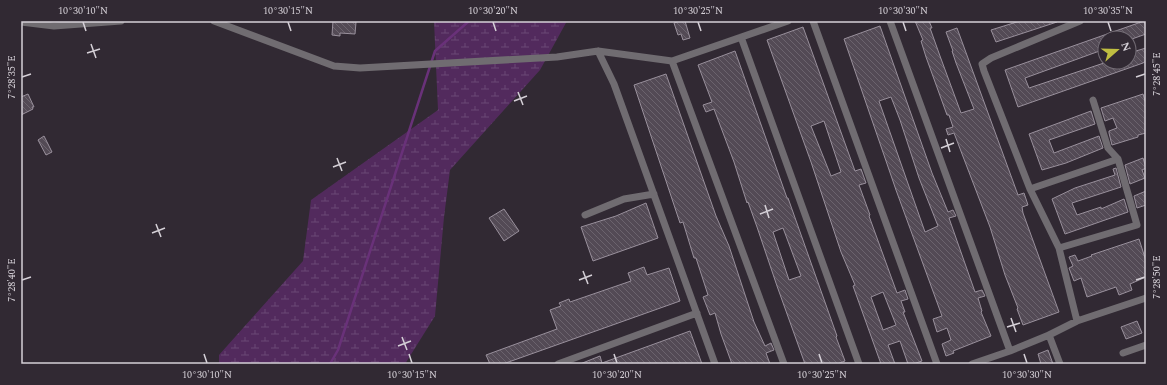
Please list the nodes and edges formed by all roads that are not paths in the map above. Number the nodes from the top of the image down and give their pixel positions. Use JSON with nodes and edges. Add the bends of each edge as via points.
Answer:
{"nodes":[{"id":1,"x":121,"y":21,"type":"edge"},
{"id":2,"x":214,"y":21,"type":"edge"},
{"id":3,"x":788,"y":21,"type":"edge"},
{"id":4,"x":813,"y":21,"type":"edge"},
{"id":5,"x":890,"y":21,"type":"edge"},
{"id":6,"x":1080,"y":21,"type":"edge"},
{"id":7,"x":21,"y":22,"type":"edge"},
{"id":8,"x":741,"y":37,"type":"junction"},
{"id":9,"x":598,"y":51,"type":"junction"},
{"id":10,"x":672,"y":62,"type":"junction"},
{"id":11,"x":1094,"y":100,"type":"dead end"},
{"id":12,"x":1118,"y":160,"type":"junction"},
{"id":13,"x":1030,"y":189,"type":"junction"},
{"id":14,"x":654,"y":194,"type":"junction"},
{"id":15,"x":585,"y":215,"type":"dead end"},
{"id":16,"x":1059,"y":248,"type":"junction"},
{"id":17,"x":1146,"y":298,"type":"edge"},
{"id":18,"x":697,"y":313,"type":"junction"},
{"id":19,"x":1077,"y":321,"type":"junction"},
{"id":20,"x":1049,"y":335,"type":"junction"},
{"id":21,"x":1146,"y":345,"type":"edge"},
{"id":22,"x":1010,"y":351,"type":"junction"},
{"id":23,"x":1123,"y":353,"type":"dead end"},
{"id":24,"x":558,"y":364,"type":"edge"},
{"id":25,"x":715,"y":364,"type":"edge"},
{"id":26,"x":784,"y":364,"type":"edge"},
{"id":27,"x":859,"y":364,"type":"edge"},
{"id":28,"x":936,"y":364,"type":"edge"},
{"id":29,"x":972,"y":364,"type":"edge"},
{"id":30,"x":1060,"y":364,"type":"edge"}],
"edges":[{"from":1,"to":7,"type":"street","via":[[54,26]]},
{"from":2,"to":9,"type":"street","via":[[334,66],[354,68],[557,57]]},
{"from":3,"to":8,"type":"street"},
{"from":4,"to":28,"type":"street"},
{"from":5,"to":22,"type":"street"},
{"from":6,"to":13,"type":"street","via":[[982,64]]},
{"from":8,"to":10,"type":"street"},
{"from":8,"to":27,"type":"street"},
{"from":9,"to":10,"type":"street"},
{"from":9,"to":14,"type":"street","via":[[614,84]]},
{"from":10,"to":26,"type":"street"},
{"from":11,"to":12,"type":"street","via":[[1108,148]]},
{"from":12,"to":13,"type":"street"},
{"from":12,"to":16,"type":"street","via":[[1137,225]]},
{"from":13,"to":16,"type":"street"},
{"from":14,"to":15,"type":"street","via":[[624,200]]},
{"from":14,"to":18,"type":"street"},
{"from":16,"to":19,"type":"street"},
{"from":17,"to":19,"type":"street"},
{"from":18,"to":24,"type":"street"},
{"from":18,"to":25,"type":"street"},
{"from":19,"to":20,"type":"street"},
{"from":20,"to":22,"type":"street"},
{"from":20,"to":30,"type":"street"},
{"from":21,"to":23,"type":"street"},
{"from":22,"to":29,"type":"street"}]}
